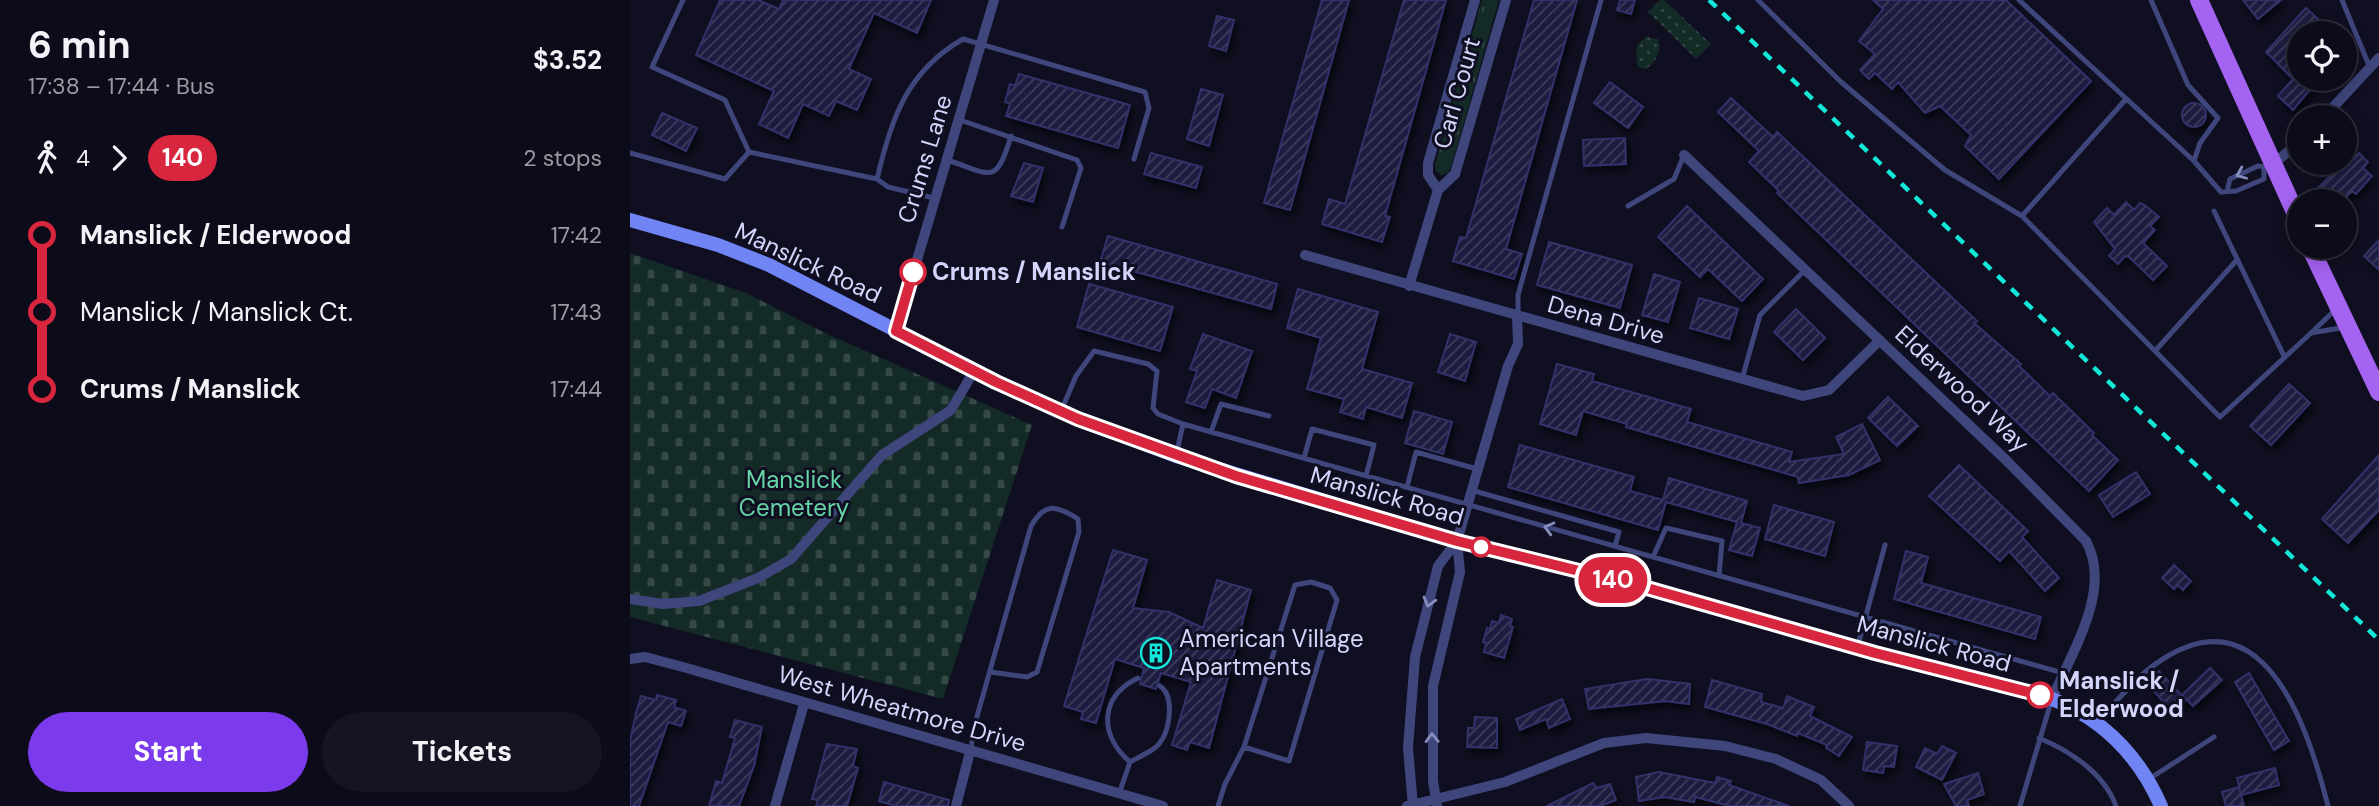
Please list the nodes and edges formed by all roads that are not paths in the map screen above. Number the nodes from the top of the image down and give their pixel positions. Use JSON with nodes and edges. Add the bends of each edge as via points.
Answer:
{"nodes":[{"id":1,"x":683,"y":0,"type":"edge"},
{"id":2,"x":994,"y":0,"type":"edge"},
{"id":3,"x":1475,"y":0,"type":"edge"},
{"id":4,"x":1506,"y":0,"type":"edge"},
{"id":5,"x":1601,"y":0,"type":"edge"},
{"id":6,"x":1758,"y":0,"type":"edge"},
{"id":7,"x":2019,"y":0,"type":"edge"},
{"id":8,"x":2151,"y":0,"type":"edge"},
{"id":9,"x":2199,"y":0,"type":"edge"},
{"id":10,"x":2342,"y":0,"type":"edge"},
{"id":11,"x":982,"y":42,"type":"junction"},
{"id":12,"x":2379,"y":58,"type":"edge"},
{"id":13,"x":2370,"y":68,"type":"junction"},
{"id":14,"x":2126,"y":99,"type":"junction"},
{"id":15,"x":2335,"y":105,"type":"edge"},
{"id":16,"x":960,"y":120,"type":"junction"},
{"id":17,"x":1011,"y":136,"type":"junction"},
{"id":18,"x":749,"y":152,"type":"junction"},
{"id":19,"x":2287,"y":152,"type":"edge"},
{"id":20,"x":630,"y":153,"type":"edge"},
{"id":21,"x":1684,"y":155,"type":"joint"},
{"id":22,"x":1134,"y":159,"type":"dead end"},
{"id":23,"x":947,"y":160,"type":"junction"},
{"id":24,"x":2194,"y":161,"type":"junction"},
{"id":25,"x":2269,"y":166,"type":"junction"},
{"id":26,"x":877,"y":179,"type":"junction"},
{"id":27,"x":1438,"y":190,"type":"junction"},
{"id":28,"x":2227,"y":191,"type":"junction"},
{"id":29,"x":934,"y":198,"type":"junction"},
{"id":30,"x":2287,"y":199,"type":"edge"},
{"id":31,"x":1628,"y":206,"type":"dead end"},
{"id":32,"x":2214,"y":211,"type":"dead end"},
{"id":33,"x":2022,"y":216,"type":"junction"},
{"id":34,"x":630,"y":220,"type":"edge"},
{"id":35,"x":1062,"y":227,"type":"dead end"},
{"id":36,"x":1305,"y":255,"type":"dead end"},
{"id":37,"x":2315,"y":259,"type":"edge"},
{"id":38,"x":2236,"y":261,"type":"junction"},
{"id":39,"x":1805,"y":270,"type":"junction"},
{"id":40,"x":1409,"y":286,"type":"junction"},
{"id":41,"x":2337,"y":308,"type":"junction"},
{"id":42,"x":1517,"y":317,"type":"junction"},
{"id":43,"x":2347,"y":327,"type":"junction"},
{"id":44,"x":896,"y":331,"type":"junction"},
{"id":45,"x":2312,"y":333,"type":"junction"},
{"id":46,"x":1880,"y":341,"type":"junction"},
{"id":47,"x":2155,"y":351,"type":"junction"},
{"id":48,"x":2284,"y":356,"type":"junction"},
{"id":49,"x":974,"y":371,"type":"junction"},
{"id":50,"x":1742,"y":379,"type":"junction"},
{"id":51,"x":2379,"y":392,"type":"edge"},
{"id":52,"x":1060,"y":411,"type":"junction"},
{"id":53,"x":1269,"y":416,"type":"dead end"},
{"id":54,"x":1183,"y":424,"type":"junction"},
{"id":55,"x":1211,"y":432,"type":"junction"},
{"id":56,"x":1176,"y":456,"type":"junction"},
{"id":57,"x":1304,"y":458,"type":"junction"},
{"id":58,"x":1477,"y":469,"type":"junction"},
{"id":59,"x":1366,"y":476,"type":"junction"},
{"id":60,"x":1407,"y":487,"type":"junction"},
{"id":61,"x":1471,"y":490,"type":"junction"},
{"id":62,"x":1467,"y":504,"type":"junction"},
{"id":63,"x":1457,"y":541,"type":"junction"},
{"id":64,"x":1885,"y":545,"type":"dead end"},
{"id":65,"x":1615,"y":546,"type":"junction"},
{"id":66,"x":1653,"y":557,"type":"junction"},
{"id":67,"x":1719,"y":576,"type":"junction"},
{"id":68,"x":630,"y":599,"type":"edge"},
{"id":69,"x":1865,"y":617,"type":"junction"},
{"id":70,"x":1857,"y":648,"type":"junction"},
{"id":71,"x":630,"y":659,"type":"edge"},
{"id":72,"x":989,"y":672,"type":"junction"},
{"id":73,"x":2063,"y":673,"type":"junction"},
{"id":74,"x":1138,"y":678,"type":"dead end"},
{"id":75,"x":1160,"y":686,"type":"dead end"},
{"id":76,"x":2052,"y":699,"type":"junction"},
{"id":77,"x":804,"y":704,"type":"junction"},
{"id":78,"x":2097,"y":723,"type":"junction"},
{"id":79,"x":2214,"y":737,"type":"dead end"},
{"id":80,"x":2039,"y":738,"type":"junction"},
{"id":81,"x":1244,"y":747,"type":"junction"},
{"id":82,"x":970,"y":752,"type":"junction"},
{"id":83,"x":1130,"y":762,"type":"junction"},
{"id":84,"x":2149,"y":779,"type":"junction"},
{"id":85,"x":1119,"y":794,"type":"junction"},
{"id":86,"x":1437,"y":802,"type":"edge"},
{"id":87,"x":1414,"y":804,"type":"edge"},
{"id":88,"x":775,"y":806,"type":"edge"},
{"id":89,"x":956,"y":806,"type":"edge"},
{"id":90,"x":1159,"y":806,"type":"edge"},
{"id":91,"x":1218,"y":806,"type":"edge"},
{"id":92,"x":1849,"y":806,"type":"edge"},
{"id":93,"x":2020,"y":806,"type":"edge"},
{"id":94,"x":2116,"y":806,"type":"edge"},
{"id":95,"x":2161,"y":806,"type":"edge"},
{"id":96,"x":2328,"y":806,"type":"edge"}],
"edges":[{"from":1,"to":18,"type":"lane","via":[[652,67],[725,100]]},
{"from":2,"to":11,"type":"street","name":"Crums Lane"},
{"from":3,"to":27,"type":"street","name":"Carl Court","via":[[1428,163],[1428,175]]},
{"from":4,"to":27,"type":"street","name":"Carl Court","via":[[1455,174]]},
{"from":5,"to":42,"type":"lane","via":[[1518,295]]},
{"from":6,"to":33,"type":"lane","via":[[1841,82],[1945,170]]},
{"from":7,"to":14,"type":"lane"},
{"from":8,"to":24,"type":"lane","via":[[2188,85],[2218,118]]},
{"from":9,"to":25,"type":"main road"},
{"from":10,"to":13,"type":"lane"},
{"from":11,"to":16,"type":"street","name":"Crums Lane"},
{"from":11,"to":22,"type":"lane","via":[[1145,92],[1149,108]]},
{"from":11,"to":26,"type":"lane","via":[[963,39],[940,52],[910,84],[887,138]]},
{"from":12,"to":13,"type":"street"},
{"from":13,"to":15,"type":"street"},
{"from":14,"to":24,"type":"lane"},
{"from":14,"to":33,"type":"lane"},
{"from":16,"to":17,"type":"lane"},
{"from":16,"to":23,"type":"street","name":"Crums Lane"},
{"from":17,"to":23,"type":"lane","via":[[997,172],[989,174]]},
{"from":17,"to":35,"type":"lane","via":[[1077,160],[1081,168]]},
{"from":18,"to":20,"type":"lane","via":[[725,179]]},
{"from":18,"to":26,"type":"lane"},
{"from":19,"to":25,"type":"street"},
{"from":21,"to":31,"type":"lane","via":[[1674,179]]},
{"from":21,"to":39,"type":"street","name":"Elderwood Way"},
{"from":23,"to":29,"type":"street","name":"Crums Lane"},
{"from":24,"to":28,"type":"lane","via":[[2221,192]]},
{"from":25,"to":28,"type":"lane","via":[[2264,179]]},
{"from":25,"to":28,"type":"lane","one_way":true,"via":[[2230,178]]},
{"from":25,"to":30,"type":"main road"},
{"from":26,"to":29,"type":"lane","via":[[888,187]]},
{"from":27,"to":40,"type":"street","name":"Carl Court"},
{"from":29,"to":44,"type":"street","name":"Crums Lane"},
{"from":32,"to":38,"type":"lane"},
{"from":33,"to":47,"type":"lane"},
{"from":34,"to":44,"type":"main road","name":"Manslick Road","via":[[769,265]]},
{"from":36,"to":40,"type":"street","name":"Dena Drive"},
{"from":37,"to":41,"type":"main road"},
{"from":38,"to":47,"type":"lane"},
{"from":38,"to":48,"type":"lane"},
{"from":39,"to":46,"type":"street","name":"Elderwood Way"},
{"from":39,"to":50,"type":"lane","via":[[1760,315]]},
{"from":40,"to":42,"type":"street","name":"Dena Drive"},
{"from":41,"to":43,"type":"main road"},
{"from":41,"to":45,"type":"lane"},
{"from":42,"to":50,"type":"street","name":"Dena Drive"},
{"from":42,"to":58,"type":"street","via":[[1518,344]]},
{"from":43,"to":45,"type":"lane"},
{"from":43,"to":51,"type":"main road"},
{"from":44,"to":49,"type":"main road","name":"Manslick Road"},
{"from":45,"to":48,"type":"lane"},
{"from":46,"to":50,"type":"street","name":"Dena Drive","via":[[1840,382],[1818,394],[1802,396]]},
{"from":46,"to":73,"type":"street","name":"Elderwood Way","via":[[2086,541],[2094,558],[2095,582],[2085,621]]},
{"from":47,"to":48,"type":"lane","via":[[2220,417]]},
{"from":49,"to":52,"type":"main road","name":"Manslick Road"},
{"from":49,"to":68,"type":"street","via":[[951,410],[882,455],[791,559],[758,578],[699,601],[663,604]]},
{"from":52,"to":54,"type":"lane","via":[[1094,351],[1157,371],[1153,408]]},
{"from":52,"to":56,"type":"main road","name":"Manslick Road"},
{"from":53,"to":55,"type":"lane","via":[[1220,404]]},
{"from":54,"to":55,"type":"lane"},
{"from":54,"to":56,"type":"lane"},
{"from":55,"to":57,"type":"lane"},
{"from":56,"to":63,"type":"main road","name":"Manslick Road"},
{"from":57,"to":59,"type":"lane"},
{"from":57,"to":59,"type":"lane","via":[[1312,429],[1374,445]]},
{"from":58,"to":60,"type":"lane","via":[[1416,452]]},
{"from":58,"to":61,"type":"street"},
{"from":59,"to":60,"type":"lane"},
{"from":60,"to":62,"type":"lane"},
{"from":61,"to":62,"type":"street"},
{"from":61,"to":65,"type":"lane","via":[[1619,532]]},
{"from":62,"to":63,"type":"street"},
{"from":65,"to":62,"type":"lane","one_way":true},
{"from":63,"to":70,"type":"main road","name":"Manslick Road"},
{"from":86,"to":63,"type":"street","one_way":true,"via":[[1433,686],[1460,572]]},
{"from":63,"to":87,"type":"street","one_way":true,"via":[[1438,566],[1415,657],[1408,748]]},
{"from":64,"to":69,"type":"lane"},
{"from":65,"to":66,"type":"lane"},
{"from":66,"to":67,"type":"lane"},
{"from":66,"to":67,"type":"lane","via":[[1666,528],[1722,541]]},
{"from":67,"to":69,"type":"lane"},
{"from":69,"to":70,"type":"lane"},
{"from":69,"to":73,"type":"lane"},
{"from":70,"to":76,"type":"main road","name":"Manslick Road"},
{"from":71,"to":77,"type":"street","name":"West Wheatmore Drive","via":[[645,657]]},
{"from":72,"to":72,"type":"lane","via":[[1031,526],[1039,512],[1064,510],[1078,519],[1079,533],[1037,671],[1027,677]]},
{"from":72,"to":82,"type":"lane"},
{"from":73,"to":76,"type":"street","name":"Elderwood Way"},
{"from":74,"to":83,"type":"lane","via":[[1114,695],[1106,726],[1117,750]]},
{"from":75,"to":83,"type":"lane","via":[[1170,703],[1159,745]]},
{"from":76,"to":78,"type":"main road","name":"Manslick Road"},
{"from":76,"to":80,"type":"lane"},
{"from":77,"to":82,"type":"street","name":"West Wheatmore Drive"},
{"from":77,"to":88,"type":"street"},
{"from":78,"to":84,"type":"main road","name":"Manslick Road"},
{"from":78,"to":96,"type":"lane","via":[[2127,690],[2179,650],[2200,644],[2238,645],[2283,684],[2317,762]]},
{"from":79,"to":84,"type":"lane"},
{"from":80,"to":93,"type":"lane"},
{"from":80,"to":94,"type":"lane","via":[[2096,775]]},
{"from":81,"to":81,"type":"lane","via":[[1289,761],[1337,600],[1330,588],[1311,582],[1295,585]]},
{"from":81,"to":91,"type":"lane"},
{"from":82,"to":85,"type":"street","name":"West Wheatmore Drive"},
{"from":82,"to":89,"type":"street"},
{"from":83,"to":85,"type":"lane"},
{"from":84,"to":95,"type":"main road","name":"Manslick Road"},
{"from":85,"to":90,"type":"street","name":"West Wheatmore Drive"},
{"from":86,"to":87,"type":"street"},
{"from":86,"to":92,"type":"street","via":[[1517,778],[1604,743],[1646,738],[1725,746],[1776,759],[1821,780]]}]}
